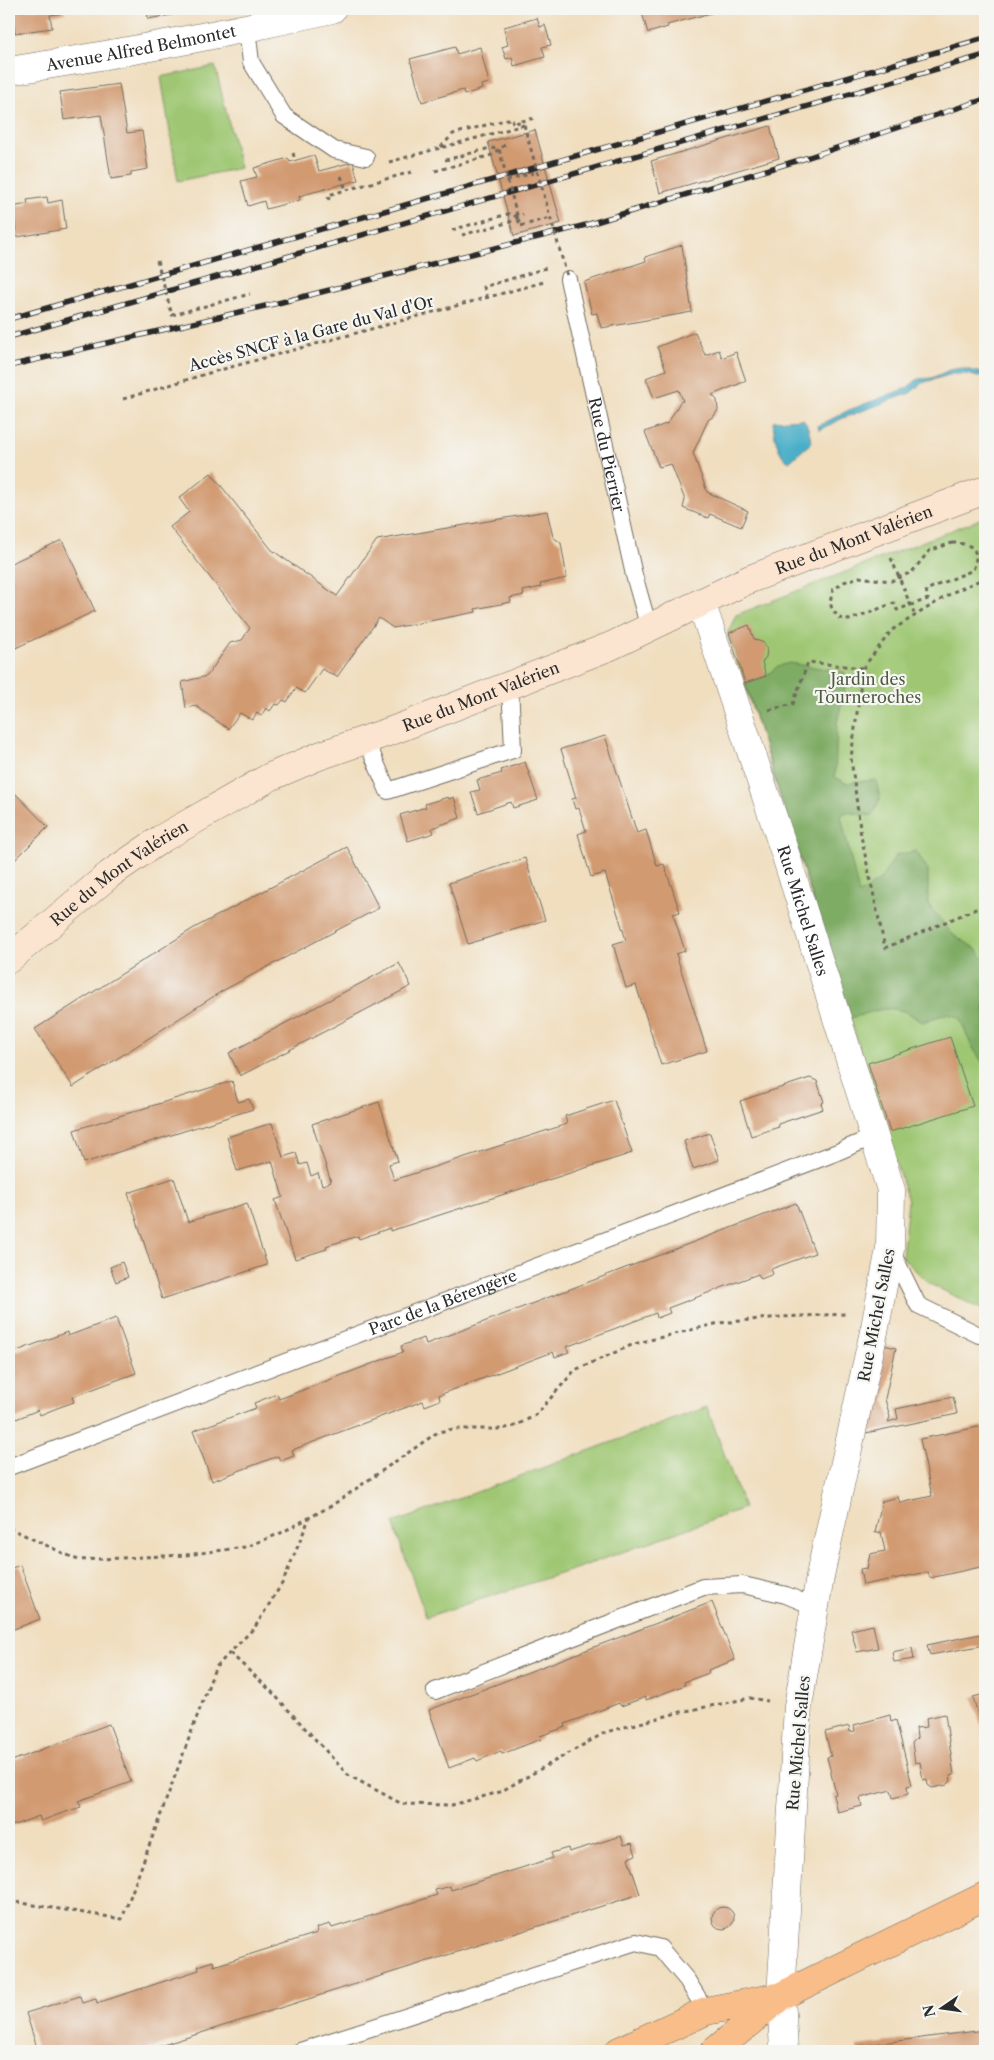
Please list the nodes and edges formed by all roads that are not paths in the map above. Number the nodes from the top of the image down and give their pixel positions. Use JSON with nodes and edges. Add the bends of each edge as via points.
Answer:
{"nodes":[{"id":1,"x":332,"y":9,"type":"edge"},
{"id":2,"x":247,"y":29,"type":"junction"},
{"id":3,"x":9,"y":71,"type":"edge"},
{"id":4,"x":366,"y":157,"type":"road end"},
{"id":5,"x":559,"y":279,"type":"road end"},
{"id":6,"x":985,"y":490,"type":"edge"},
{"id":7,"x":701,"y":602,"type":"junction"},
{"id":8,"x":649,"y":628,"type":"junction"},
{"id":9,"x":510,"y":684,"type":"junction"},
{"id":10,"x":366,"y":740,"type":"junction"},
{"id":11,"x":9,"y":959,"type":"edge"},
{"id":12,"x":875,"y":1136,"type":"junction"},
{"id":13,"x":890,"y":1249,"type":"junction"},
{"id":14,"x":985,"y":1336,"type":"edge"},
{"id":15,"x":9,"y":1467,"type":"edge"},
{"id":16,"x":815,"y":1607,"type":"junction"},
{"id":17,"x":435,"y":1691,"type":"dead end"},
{"id":18,"x":985,"y":1896,"type":"edge"},
{"id":19,"x":781,"y":1996,"type":"junction"},
{"id":20,"x":706,"y":2011,"type":"junction"},
{"id":21,"x":300,"y":2051,"type":"edge"},
{"id":22,"x":619,"y":2051,"type":"edge"},
{"id":23,"x":715,"y":2051,"type":"edge"},
{"id":24,"x":784,"y":2051,"type":"edge"}],
"edges":[{"from":1,"to":2,"type":"street","name":"Avenue Alfred Belmontet"},
{"from":2,"to":3,"type":"street","name":"Avenue Alfred Belmontet","via":[[117,55]]},
{"from":2,"to":4,"type":"lane","via":[[251,62],[284,116],[334,150]]},
{"from":5,"to":8,"type":"lane","name":"Rue du Pierrier"},
{"from":6,"to":7,"type":"main road","name":"Rue du Mont Valérien","via":[[750,579]]},
{"from":7,"to":8,"type":"main road","name":"Rue du Mont Valérien"},
{"from":7,"to":12,"type":"street","name":"Rue Michel Salles"},
{"from":8,"to":9,"type":"main road","name":"Rue du Mont Valérien"},
{"from":9,"to":10,"type":"main road","name":"Rue du Mont Valérien"},
{"from":9,"to":10,"type":"lane","via":[[514,750],[388,792]]},
{"from":10,"to":11,"type":"main road","name":"Rue du Mont Valérien","via":[[270,777],[160,839],[110,874]]},
{"from":12,"to":13,"type":"street","name":"Rue Michel Salles","via":[[891,1190]]},
{"from":12,"to":15,"type":"lane","name":"Parc de la Bérengère"},
{"from":13,"to":14,"type":"lane","via":[[918,1305]]},
{"from":13,"to":16,"type":"street","name":"Rue Michel Salles"},
{"from":16,"to":17,"type":"lane","via":[[786,1595],[743,1585],[703,1587]]},
{"from":16,"to":19,"type":"street","name":"Rue Michel Salles","via":[[798,1706]]},
{"from":18,"to":19,"type":"main road"},
{"from":19,"to":20,"type":"main road"},
{"from":19,"to":23,"type":"main road"},
{"from":19,"to":24,"type":"street","name":"Rue Michel Salles"},
{"from":20,"to":21,"type":"lane","via":[[687,1980],[660,1948],[636,1942]]},
{"from":20,"to":22,"type":"main road"}]}
